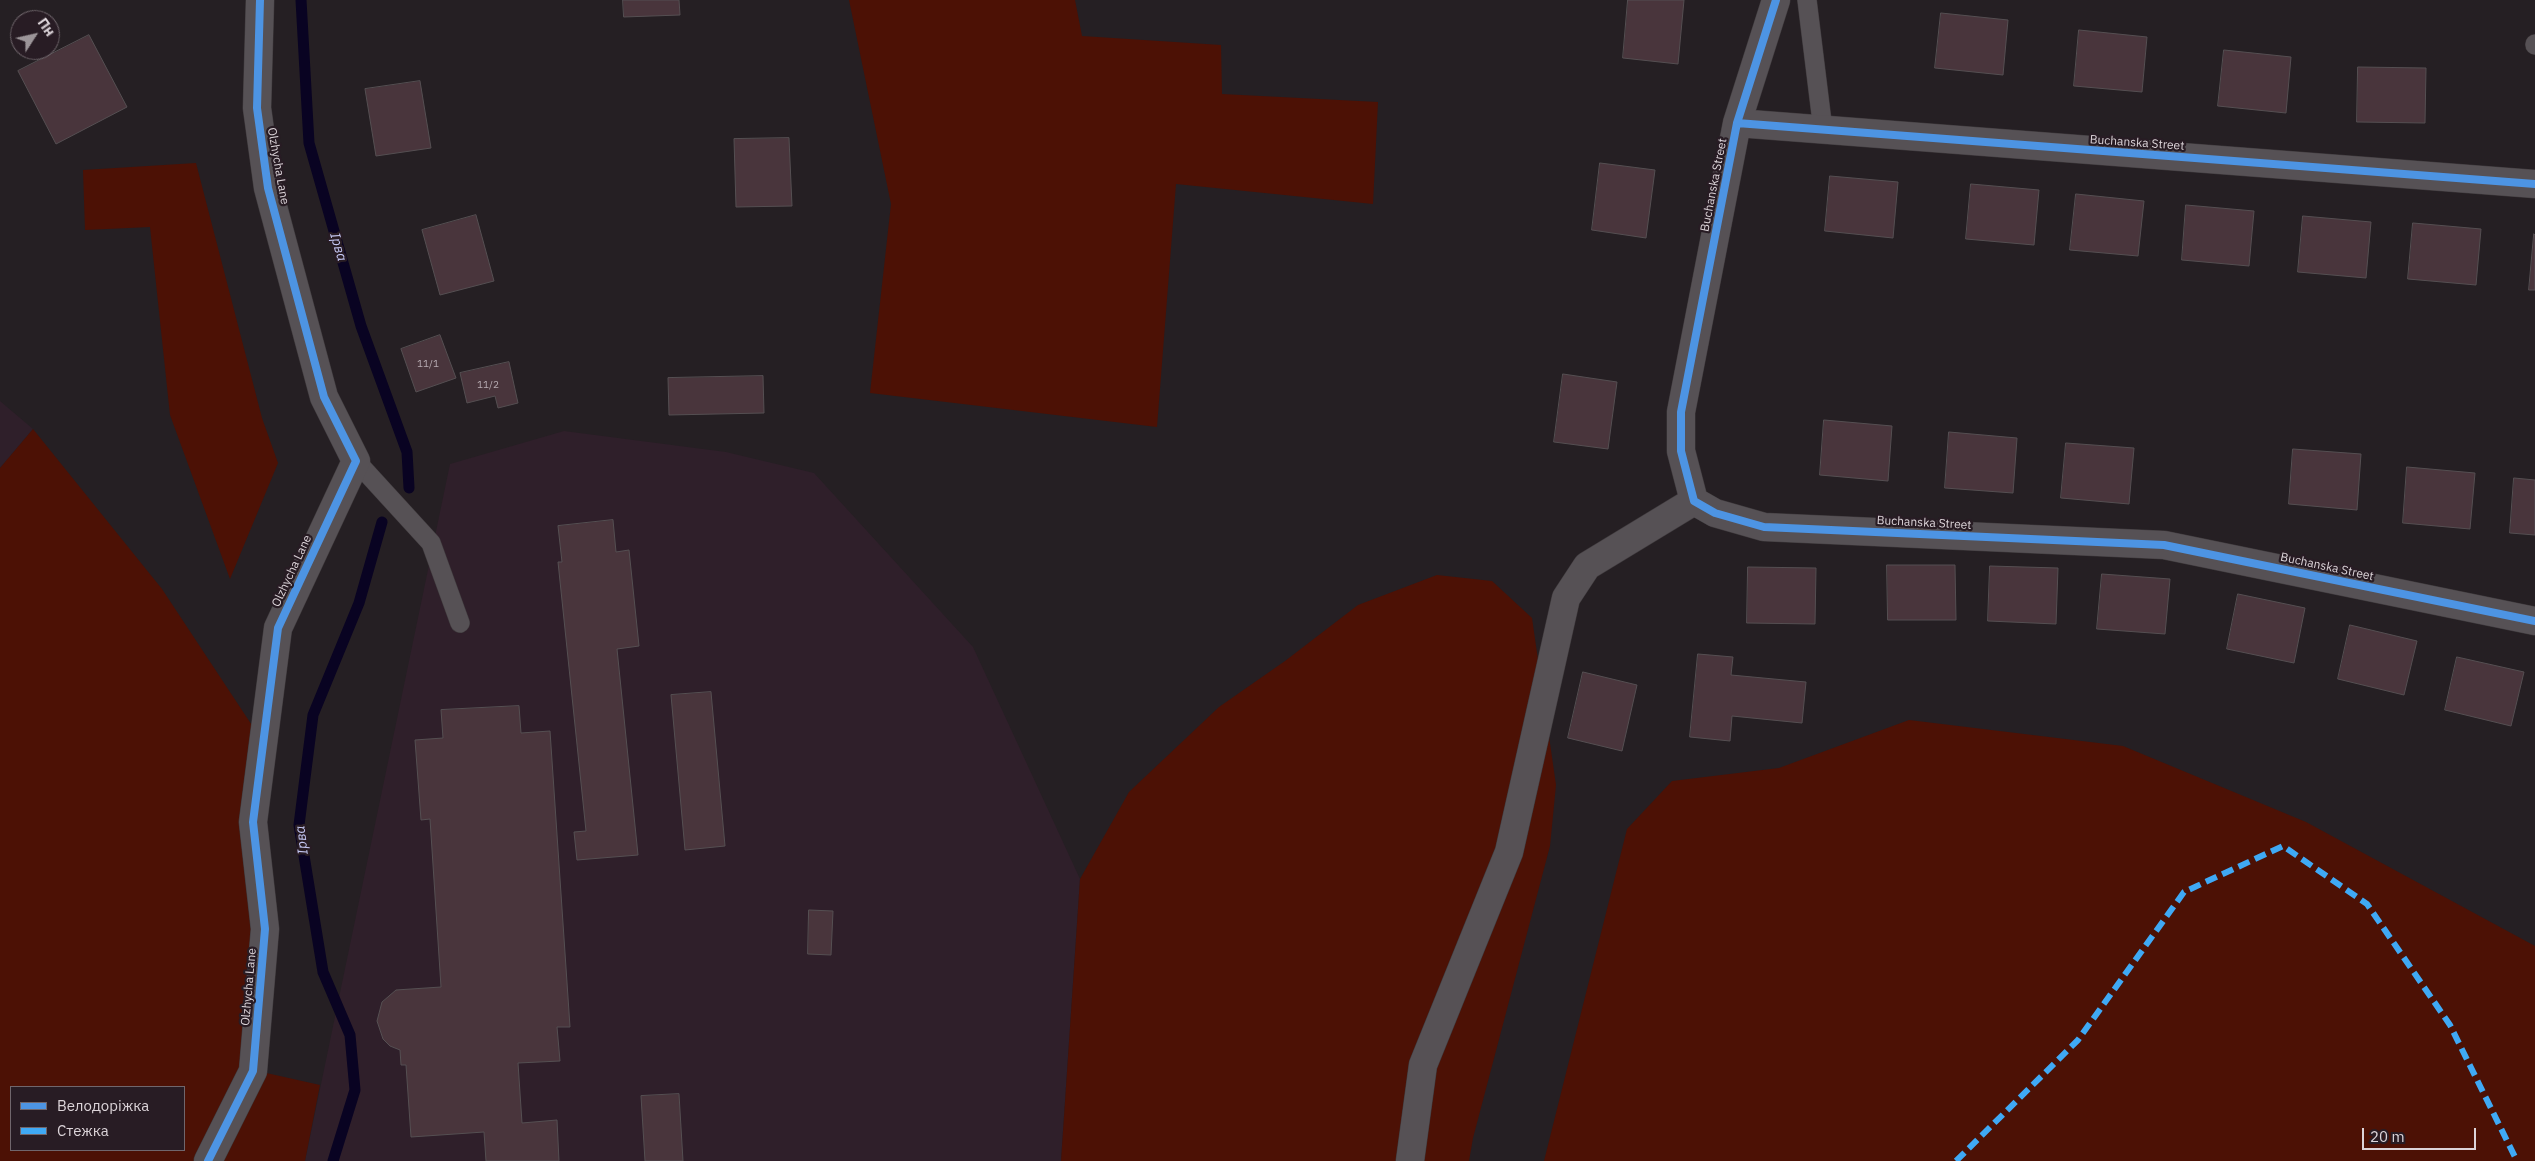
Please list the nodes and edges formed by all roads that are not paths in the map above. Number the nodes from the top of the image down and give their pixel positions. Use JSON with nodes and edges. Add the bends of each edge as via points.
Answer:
{"nodes":[{"id":1,"x":260,"y":0,"type":"edge"},
{"id":2,"x":1776,"y":0,"type":"edge"},
{"id":3,"x":1807,"y":0,"type":"edge"},
{"id":4,"x":1737,"y":123,"type":"junction"},
{"id":5,"x":1823,"y":130,"type":"junction"},
{"id":6,"x":2535,"y":184,"type":"edge"},
{"id":7,"x":356,"y":460,"type":"junction"},
{"id":8,"x":1694,"y":501,"type":"junction"},
{"id":9,"x":2535,"y":620,"type":"edge"},
{"id":10,"x":460,"y":623,"type":"dead end"},
{"id":11,"x":208,"y":1161,"type":"edge"},
{"id":12,"x":1410,"y":1161,"type":"edge"}],
"edges":[{"from":1,"to":7,"type":"street","name":"Olzhycha Lane","via":[[257,108],[268,188],[324,397]]},
{"from":2,"to":4,"type":"street","name":"Buchanska Street"},
{"from":3,"to":5,"type":"lane"},
{"from":4,"to":5,"type":"street","name":"Buchanska Street"},
{"from":4,"to":8,"type":"street","name":"Buchanska Street","via":[[1681,412],[1681,451]]},
{"from":5,"to":6,"type":"street","name":"Buchanska Street"},
{"from":7,"to":10,"type":"lane","via":[[431,543]]},
{"from":7,"to":11,"type":"street","name":"Olzhycha Lane","via":[[278,628],[253,822],[265,929],[253,1071]]},
{"from":8,"to":9,"type":"street","name":"Buchanska Street","via":[[1715,513],[1764,527],[2164,545]]},
{"from":8,"to":12,"type":"street","via":[[1587,566],[1566,598],[1508,852],[1423,1064]]}]}
